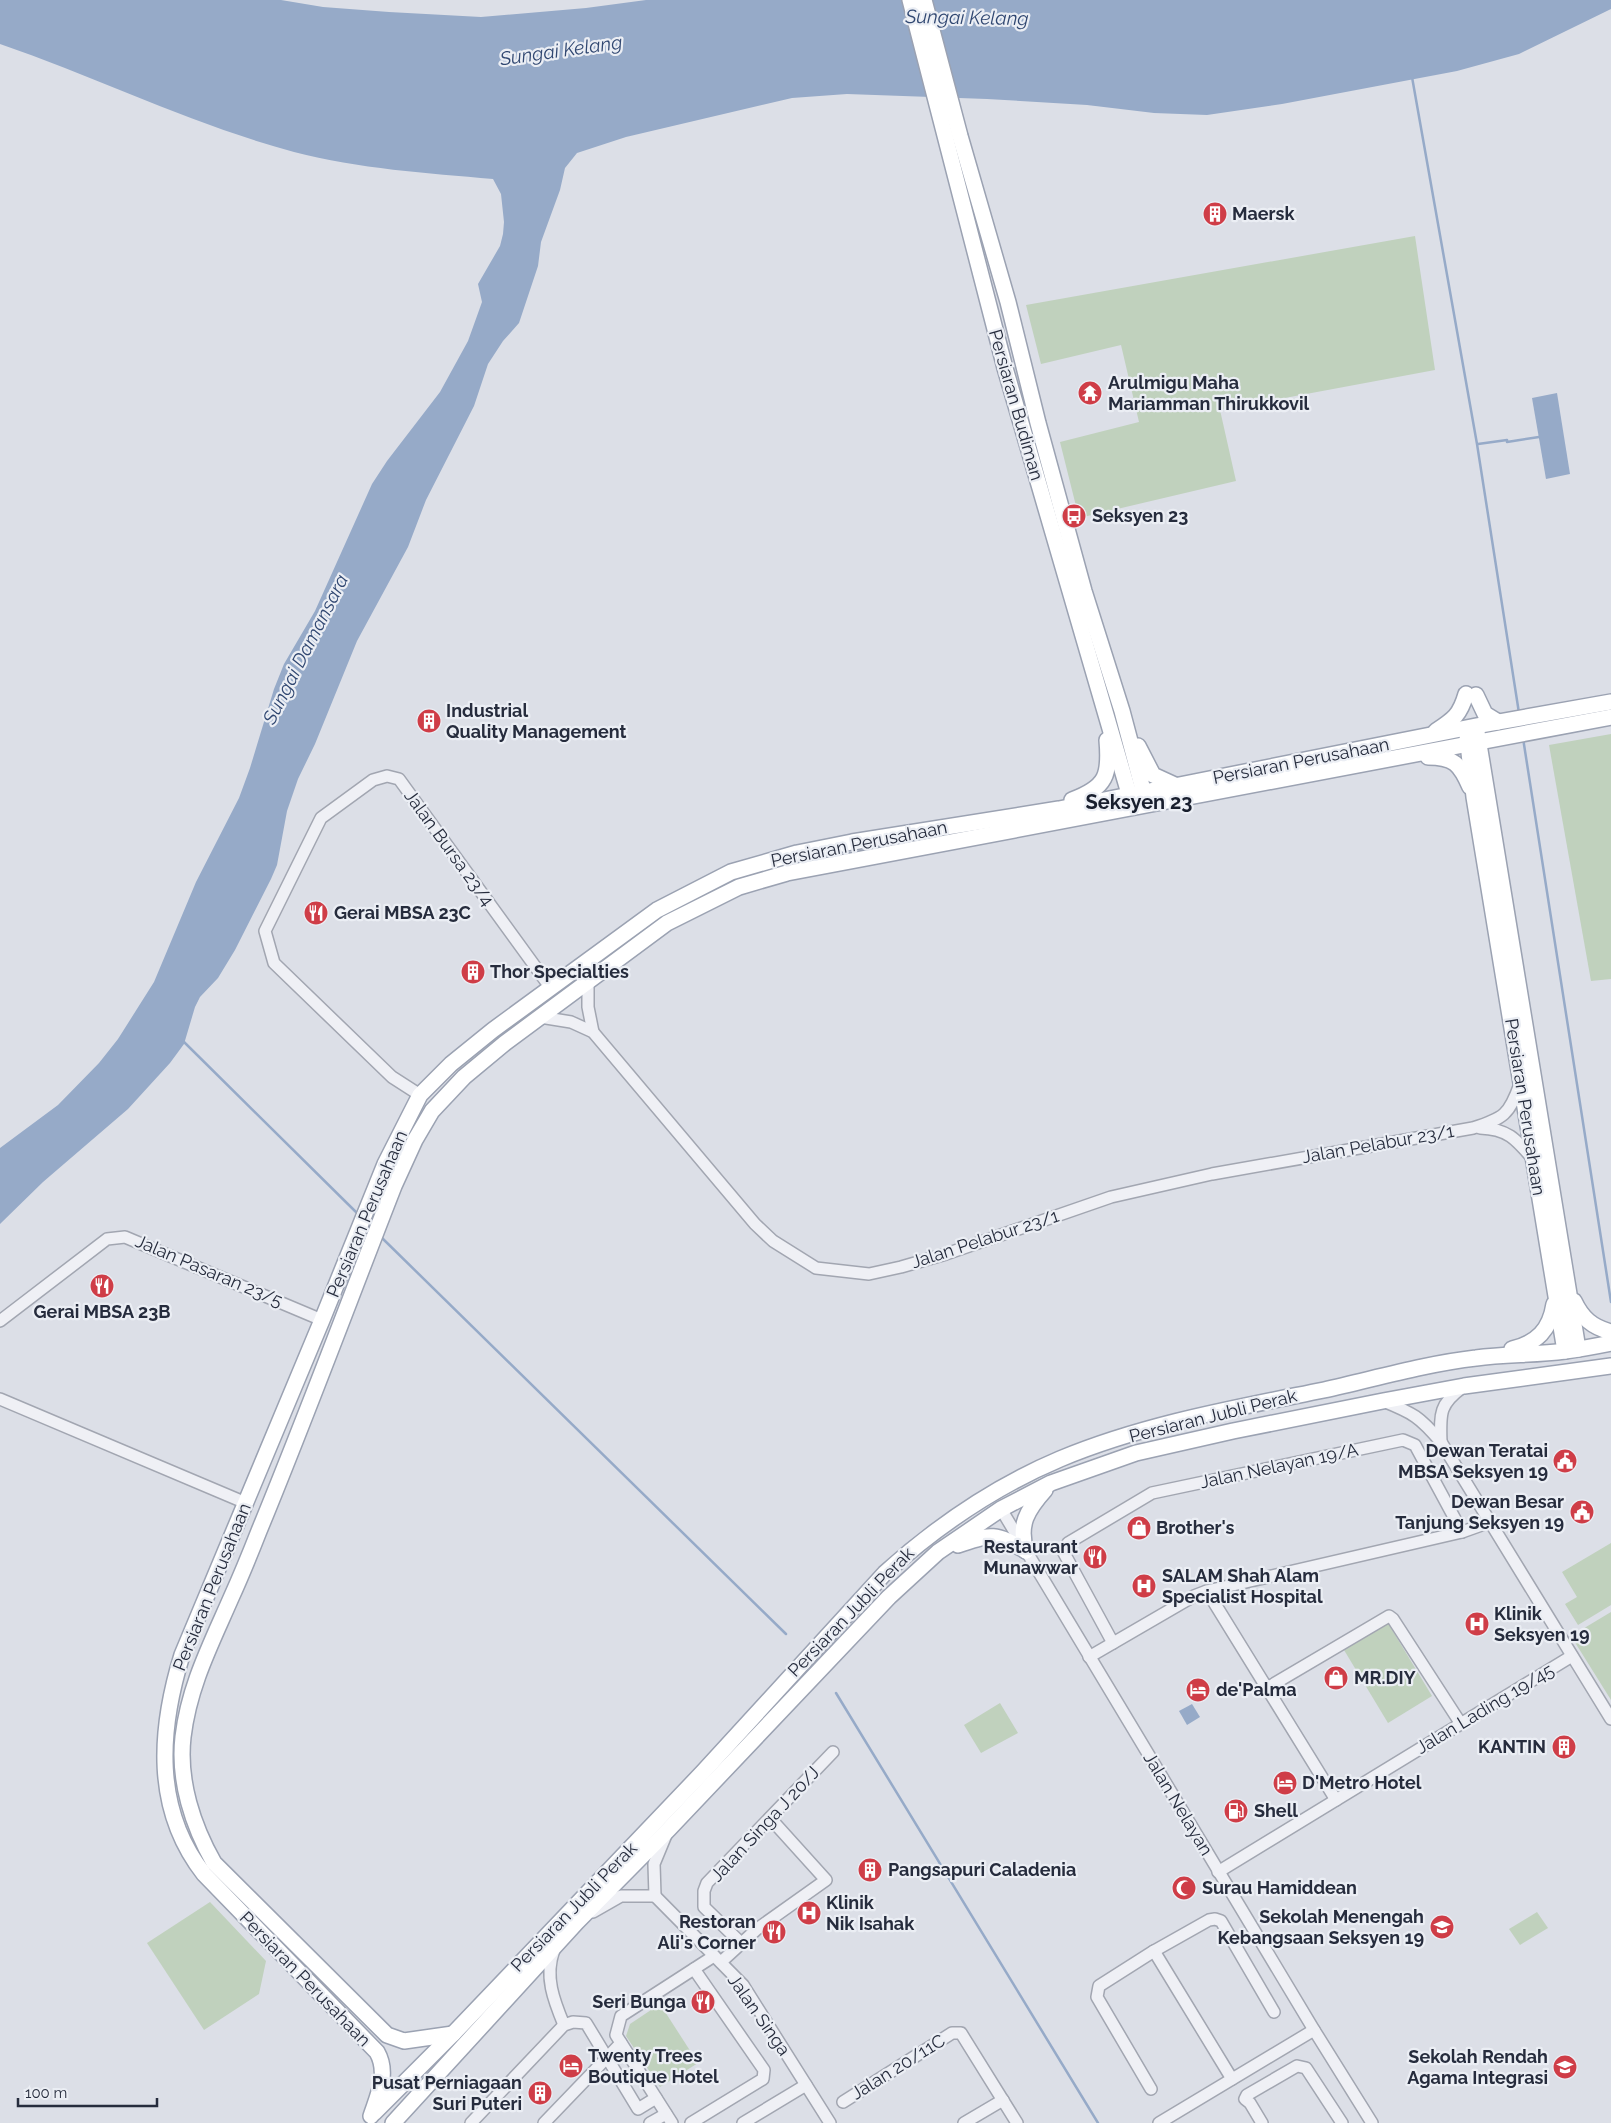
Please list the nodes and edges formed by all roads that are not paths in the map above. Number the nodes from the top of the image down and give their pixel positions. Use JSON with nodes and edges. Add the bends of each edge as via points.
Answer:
{"nodes":[{"id":1,"x":910,"y":0,"type":"edge"},
{"id":2,"x":924,"y":0,"type":"edge"},
{"id":3,"x":953,"y":136,"type":"junction"},
{"id":4,"x":1611,"y":702,"type":"edge"},
{"id":5,"x":1105,"y":711,"type":"junction"},
{"id":6,"x":1122,"y":711,"type":"junction"},
{"id":7,"x":1611,"y":717,"type":"edge"},
{"id":8,"x":1532,"y":724,"type":"junction"},
{"id":9,"x":1471,"y":727,"type":"junction"},
{"id":10,"x":1507,"y":728,"type":"junction"},
{"id":11,"x":1430,"y":735,"type":"junction"},
{"id":12,"x":1473,"y":743,"type":"junction"},
{"id":13,"x":1368,"y":763,"type":"junction"},
{"id":14,"x":1177,"y":786,"type":"junction"},
{"id":15,"x":1481,"y":796,"type":"junction"},
{"id":16,"x":1139,"y":800,"type":"junction"},
{"id":17,"x":1059,"y":809,"type":"junction"},
{"id":18,"x":588,"y":982,"type":"junction"},
{"id":19,"x":550,"y":987,"type":"junction"},
{"id":20,"x":540,"y":1017,"type":"junction"},
{"id":21,"x":593,"y":1032,"type":"junction"},
{"id":22,"x":1521,"y":1082,"type":"junction"},
{"id":23,"x":420,"y":1095,"type":"junction"},
{"id":24,"x":1473,"y":1128,"type":"junction"},
{"id":25,"x":1533,"y":1159,"type":"junction"},
{"id":26,"x":1562,"y":1293,"type":"junction"},
{"id":27,"x":322,"y":1320,"type":"junction"},
{"id":28,"x":0,"y":1321,"type":"edge"},
{"id":29,"x":1611,"y":1332,"type":"edge"},
{"id":30,"x":1611,"y":1343,"type":"edge"},
{"id":31,"x":1572,"y":1353,"type":"junction"},
{"id":32,"x":1477,"y":1358,"type":"junction"},
{"id":33,"x":1606,"y":1367,"type":"edge"},
{"id":34,"x":1556,"y":1374,"type":"junction"},
{"id":35,"x":1464,"y":1386,"type":"junction"},
{"id":36,"x":0,"y":1400,"type":"edge"},
{"id":37,"x":1383,"y":1401,"type":"junction"},
{"id":38,"x":1441,"y":1442,"type":"junction"},
{"id":39,"x":1050,"y":1483,"type":"junction"},
{"id":40,"x":246,"y":1503,"type":"junction"},
{"id":41,"x":972,"y":1507,"type":"junction"},
{"id":42,"x":1001,"y":1509,"type":"junction"},
{"id":43,"x":1490,"y":1522,"type":"junction"},
{"id":44,"x":1462,"y":1532,"type":"junction"},
{"id":45,"x":938,"y":1552,"type":"junction"},
{"id":46,"x":1026,"y":1552,"type":"junction"},
{"id":47,"x":1207,"y":1591,"type":"junction"},
{"id":48,"x":1113,"y":1643,"type":"junction"},
{"id":49,"x":1572,"y":1656,"type":"junction"},
{"id":50,"x":1089,"y":1657,"type":"junction"},
{"id":51,"x":1267,"y":1688,"type":"junction"},
{"id":52,"x":1611,"y":1719,"type":"edge"},
{"id":53,"x":1461,"y":1724,"type":"junction"},
{"id":54,"x":832,"y":1752,"type":"dead end"},
{"id":55,"x":1336,"y":1800,"type":"junction"},
{"id":56,"x":770,"y":1818,"type":"junction"},
{"id":57,"x":669,"y":1829,"type":"junction"},
{"id":58,"x":1218,"y":1872,"type":"junction"},
{"id":59,"x":655,"y":1896,"type":"junction"},
{"id":60,"x":577,"y":1922,"type":"junction"},
{"id":61,"x":741,"y":1943,"type":"junction"},
{"id":62,"x":556,"y":1944,"type":"junction"},
{"id":63,"x":1154,"y":1951,"type":"junction"},
{"id":64,"x":717,"y":1959,"type":"junction"},
{"id":65,"x":694,"y":1969,"type":"junction"},
{"id":66,"x":1274,"y":2012,"type":"dead end"},
{"id":67,"x":564,"y":2025,"type":"junction"},
{"id":68,"x":1314,"y":2030,"type":"junction"},
{"id":69,"x":453,"y":2034,"type":"junction"},
{"id":70,"x":621,"y":2043,"type":"junction"},
{"id":71,"x":606,"y":2057,"type":"junction"},
{"id":72,"x":1232,"y":2079,"type":"junction"},
{"id":73,"x":806,"y":2085,"type":"junction"},
{"id":74,"x":1151,"y":2089,"type":"dead end"},
{"id":75,"x":656,"y":2098,"type":"junction"},
{"id":76,"x":1003,"y":2100,"type":"junction"},
{"id":77,"x":843,"y":2102,"type":"dead end"},
{"id":78,"x":669,"y":2118,"type":"edge"},
{"id":79,"x":368,"y":2119,"type":"edge"},
{"id":80,"x":1167,"y":2121,"type":"edge"},
{"id":81,"x":393,"y":2123,"type":"edge"},
{"id":82,"x":471,"y":2123,"type":"edge"},
{"id":83,"x":544,"y":2123,"type":"edge"},
{"id":84,"x":650,"y":2123,"type":"edge"},
{"id":85,"x":691,"y":2123,"type":"edge"},
{"id":86,"x":743,"y":2123,"type":"edge"},
{"id":87,"x":830,"y":2123,"type":"edge"},
{"id":88,"x":964,"y":2123,"type":"edge"},
{"id":89,"x":1016,"y":2123,"type":"edge"},
{"id":90,"x":1262,"y":2123,"type":"edge"},
{"id":91,"x":1342,"y":2123,"type":"edge"},
{"id":92,"x":1372,"y":2123,"type":"edge"}],
"edges":[{"from":1,"to":3,"type":"main road","name":"Persiaran Budiman"},
{"from":2,"to":3,"type":"main road","name":"Persiaran Budiman"},
{"from":3,"to":5,"type":"main road","name":"Persiaran Budiman","via":[[1005,368]]},
{"from":3,"to":6,"type":"main road","name":"Persiaran Budiman","via":[[1008,302],[1082,585]]},
{"from":4,"to":8,"type":"main road","name":"Persiaran Perusahaan"},
{"from":5,"to":16,"type":"main road","name":"Persiaran Budiman"},
{"from":5,"to":17,"type":"main road","via":[[1109,765],[1104,780],[1090,793]]},
{"from":6,"to":14,"type":"main road","via":[[1153,775]]},
{"from":6,"to":16,"type":"main road","name":"Persiaran Budiman"},
{"from":7,"to":8,"type":"main road","name":"Persiaran Perusahaan"},
{"from":8,"to":10,"type":"main road","name":"Persiaran Perusahaan"},
{"from":9,"to":10,"type":"main road","name":"Persiaran Perusahaan"},
{"from":9,"to":11,"type":"main road","name":"Persiaran Perusahaan"},
{"from":9,"to":12,"type":"main road","name":"Persiaran Perusahaan"},
{"from":10,"to":11,"type":"main road","via":[[1486,714],[1471,694],[1455,718]]},
{"from":10,"to":12,"type":"main road","name":"Persiaran Perusahaan"},
{"from":10,"to":15,"type":"main road","via":[[1491,750]]},
{"from":11,"to":14,"type":"main road","name":"Persiaran Perusahaan"},
{"from":12,"to":13,"type":"main road","name":"Persiaran Perusahaan"},
{"from":12,"to":15,"type":"main road","name":"Persiaran Perusahaan"},
{"from":13,"to":15,"type":"main road","via":[[1430,757],[1451,759]]},
{"from":13,"to":16,"type":"main road","name":"Persiaran Perusahaan"},
{"from":14,"to":16,"type":"main road","name":"Persiaran Perusahaan"},
{"from":15,"to":22,"type":"main road","name":"Persiaran Perusahaan"},
{"from":15,"to":26,"type":"main road","name":"Persiaran Perusahaan"},
{"from":16,"to":17,"type":"main road","name":"Persiaran Perusahaan"},
{"from":16,"to":18,"type":"main road","name":"Persiaran Perusahaan","via":[[786,873],[739,888],[667,924]]},
{"from":17,"to":19,"type":"main road","name":"Persiaran Perusahaan","via":[[829,846],[731,872],[657,910]]},
{"from":18,"to":20,"type":"main road","name":"Persiaran Perusahaan"},
{"from":18,"to":21,"type":"street","name":"Jalan Pelabur 23/1"},
{"from":19,"to":23,"type":"main road","name":"Persiaran Perusahaan","via":[[451,1064]]},
{"from":19,"to":23,"type":"street","name":"Jalan Bursa 23/4","via":[[399,779],[386,776],[373,780],[321,818],[265,931],[274,963],[392,1077]]},
{"from":20,"to":21,"type":"street","name":"Jalan Pelabur 23/1","via":[[565,1020]]},
{"from":20,"to":69,"type":"main road","name":"Persiaran Perusahaan","via":[[464,1077],[432,1111],[415,1140],[276,1488],[202,1661],[183,1738],[189,1808],[214,1864],[387,2035],[404,2041]]},
{"from":21,"to":24,"type":"street","name":"Jalan Pelabur 23/1","via":[[755,1224],[773,1241],[816,1268],[843,1272],[868,1274],[901,1267],[1126,1193],[1212,1174]]},
{"from":22,"to":24,"type":"street","name":"Jalan Pelabur 23/1","via":[[1506,1113],[1496,1121]]},
{"from":22,"to":25,"type":"main road","name":"Persiaran Perusahaan"},
{"from":23,"to":27,"type":"main road","name":"Persiaran Perusahaan","via":[[385,1164]]},
{"from":24,"to":25,"type":"street","name":"Jalan Pelabur 23/1","via":[[1493,1128],[1504,1132]]},
{"from":25,"to":26,"type":"main road","name":"Persiaran Perusahaan"},
{"from":26,"to":29,"type":"main road","via":[[1586,1321]]},
{"from":26,"to":31,"type":"main road","name":"Persiaran Perusahaan"},
{"from":26,"to":32,"type":"main road","via":[[1552,1316],[1533,1342]]},
{"from":27,"to":28,"type":"street","name":"Jalan Pasaran 23/5","via":[[126,1237],[108,1240]]},
{"from":27,"to":40,"type":"main road","name":"Persiaran Perusahaan"},
{"from":30,"to":31,"type":"main road","name":"Persiaran Jubli Perak"},
{"from":31,"to":32,"type":"main road","name":"Persiaran Jubli Perak"},
{"from":31,"to":33,"type":"main road"},
{"from":31,"to":34,"type":"main road"},
{"from":32,"to":41,"type":"main road","name":"Persiaran Jubli Perak","via":[[1429,1365],[1196,1416],[1127,1436],[1061,1459]]},
{"from":33,"to":34,"type":"main road","name":"Persiaran Jubli Perak"},
{"from":34,"to":35,"type":"main road","name":"Persiaran Jubli Perak"},
{"from":35,"to":37,"type":"main road","name":"Persiaran Jubli Perak"},
{"from":35,"to":38,"type":"street","via":[[1448,1397],[1441,1412]]},
{"from":36,"to":40,"type":"street"},
{"from":37,"to":38,"type":"street","via":[[1423,1420]]},
{"from":37,"to":39,"type":"main road","name":"Persiaran Jubli Perak","via":[[1136,1453]]},
{"from":38,"to":43,"type":"street"},
{"from":39,"to":42,"type":"main road","name":"Persiaran Jubli Perak"},
{"from":39,"to":46,"type":"main road","via":[[1026,1516],[1022,1530]]},
{"from":40,"to":79,"type":"main road","name":"Persiaran Perusahaan","via":[[182,1655],[164,1737],[164,1776],[174,1819],[190,1856],[381,2059],[382,2083]]},
{"from":41,"to":42,"type":"main road","via":[[988,1503]]},
{"from":41,"to":69,"type":"main road","name":"Persiaran Jubli Perak","via":[[918,1543],[885,1573],[703,1772]]},
{"from":42,"to":45,"type":"main road","name":"Persiaran Jubli Perak"},
{"from":42,"to":46,"type":"street","name":"Jalan Nelayan"},
{"from":43,"to":44,"type":"street"},
{"from":43,"to":49,"type":"street"},
{"from":44,"to":47,"type":"street"},
{"from":44,"to":48,"type":"street","name":"Jalan Nelayan 19/A","via":[[1415,1445],[1403,1440],[1152,1493],[1068,1543],[1064,1553]]},
{"from":45,"to":46,"type":"main road","via":[[974,1538],[991,1536],[1005,1539]]},
{"from":45,"to":57,"type":"main road","name":"Persiaran Jubli Perak","via":[[889,1597]]},
{"from":46,"to":50,"type":"street","name":"Jalan Nelayan"},
{"from":47,"to":48,"type":"street"},
{"from":47,"to":51,"type":"street"},
{"from":48,"to":50,"type":"street"},
{"from":49,"to":52,"type":"street"},
{"from":49,"to":53,"type":"street","name":"Jalan Lading 19/45"},
{"from":50,"to":58,"type":"street","name":"Jalan Nelayan"},
{"from":51,"to":53,"type":"street","via":[[1389,1616]]},
{"from":51,"to":55,"type":"street"},
{"from":53,"to":55,"type":"street","name":"Jalan Lading 19/45"},
{"from":54,"to":56,"type":"street","name":"Jalan Singa J 20/J"},
{"from":55,"to":58,"type":"street","name":"Jalan Lading 19/45"},
{"from":56,"to":61,"type":"street","name":"Jalan Singa J 20/J","via":[[707,1883],[704,1892],[704,1907]]},
{"from":56,"to":61,"type":"street","via":[[826,1880]]},
{"from":57,"to":59,"type":"street","via":[[654,1864]]},
{"from":57,"to":60,"type":"main road","name":"Persiaran Jubli Perak"},
{"from":58,"to":68,"type":"street","name":"Jalan Nelayan"},
{"from":59,"to":60,"type":"street","via":[[621,1896]]},
{"from":59,"to":64,"type":"street","name":"Jalan Singa"},
{"from":60,"to":62,"type":"main road","name":"Persiaran Jubli Perak"},
{"from":61,"to":64,"type":"street"},
{"from":62,"to":67,"type":"street","via":[[549,1963],[550,1981]]},
{"from":62,"to":81,"type":"main road","name":"Persiaran Jubli Perak"},
{"from":63,"to":66,"type":"street","via":[[1216,1918],[1221,1921]]},
{"from":63,"to":72,"type":"street"},
{"from":63,"to":74,"type":"street","via":[[1099,1986],[1097,1997]]},
{"from":64,"to":65,"type":"street"},
{"from":64,"to":73,"type":"street","name":"Jalan Singa","via":[[743,1984]]},
{"from":65,"to":70,"type":"street","via":[[621,2016],[616,2035]]},
{"from":65,"to":85,"type":"street","via":[[765,2075]]},
{"from":67,"to":71,"type":"street","via":[[573,2022],[586,2024]]},
{"from":67,"to":82,"type":"street"},
{"from":68,"to":72,"type":"street"},
{"from":68,"to":92,"type":"street","name":"Jalan Nelayan"},
{"from":69,"to":79,"type":"main road","name":"Persiaran Jubli Perak"},
{"from":70,"to":71,"type":"street"},
{"from":70,"to":75,"type":"street"},
{"from":71,"to":75,"type":"street","via":[[638,2109]]},
{"from":71,"to":83,"type":"street"},
{"from":72,"to":80,"type":"street"},
{"from":73,"to":86,"type":"street"},
{"from":73,"to":87,"type":"street","name":"Jalan Singa"},
{"from":75,"to":78,"type":"street"},
{"from":76,"to":77,"type":"street","name":"Jalan 20/11C","via":[[961,2033],[952,2033]]},
{"from":76,"to":88,"type":"street"},
{"from":76,"to":89,"type":"street"},
{"from":78,"to":84,"type":"street"},
{"from":90,"to":91,"type":"street","via":[[1245,2099],[1246,2095],[1302,2066]]}]}
